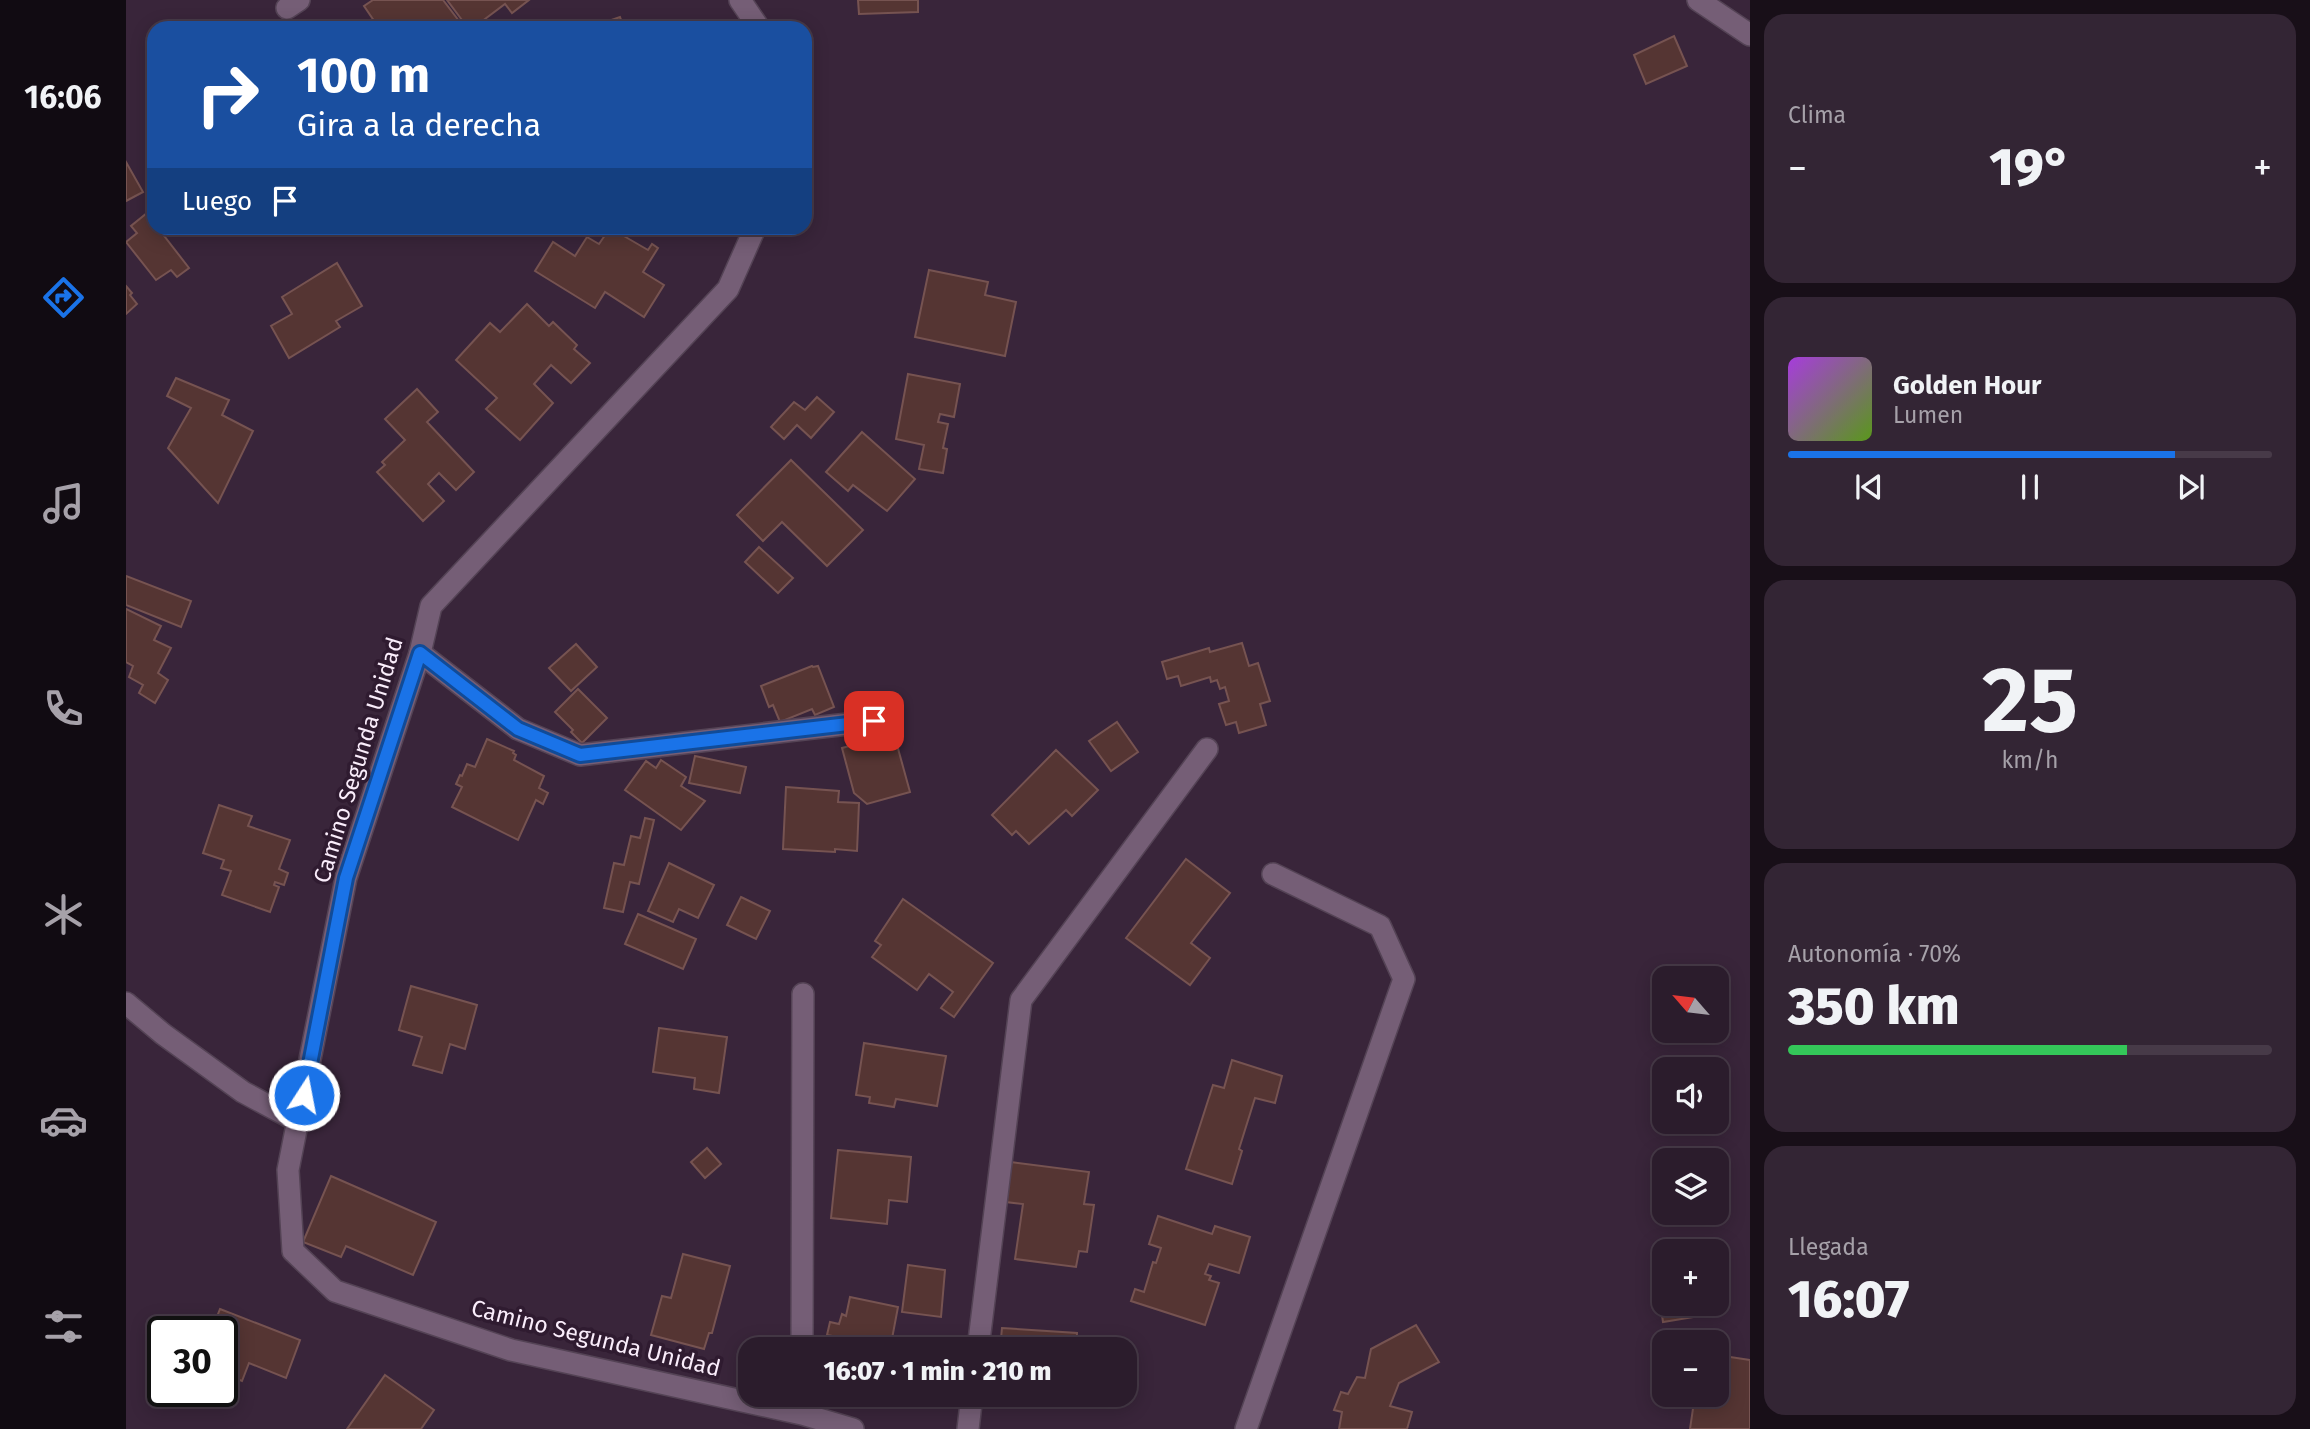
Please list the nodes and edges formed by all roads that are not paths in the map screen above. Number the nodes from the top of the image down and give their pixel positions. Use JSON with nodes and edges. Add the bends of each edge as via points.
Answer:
{"nodes":[{"id":1,"x":740,"y":0,"type":"edge"},
{"id":2,"x":1698,"y":0,"type":"edge"},
{"id":3,"x":754,"y":21,"type":"edge"},
{"id":4,"x":1750,"y":35,"type":"edge"},
{"id":5,"x":752,"y":235,"type":"edge"},
{"id":6,"x":420,"y":653,"type":"junction"},
{"id":7,"x":874,"y":721,"type":"dead end"},
{"id":8,"x":1207,"y":749,"type":"dead end"},
{"id":9,"x":1273,"y":874,"type":"dead end"},
{"id":10,"x":803,"y":994,"type":"dead end"},
{"id":11,"x":126,"y":1003,"type":"edge"},
{"id":12,"x":299,"y":1122,"type":"junction"},
{"id":13,"x":802,"y":1337,"type":"edge"},
{"id":14,"x":979,"y":1337,"type":"edge"},
{"id":15,"x":738,"y":1392,"type":"edge"},
{"id":16,"x":808,"y":1407,"type":"edge"},
{"id":17,"x":971,"y":1407,"type":"edge"},
{"id":18,"x":853,"y":1429,"type":"edge"},
{"id":19,"x":968,"y":1429,"type":"edge"},
{"id":20,"x":1246,"y":1429,"type":"edge"}],
"edges":[{"from":1,"to":3,"type":"street"},
{"from":2,"to":4,"type":"street"},
{"from":5,"to":6,"type":"street","name":"Camino Segunda Unidad","via":[[729,289],[431,606]]},
{"from":6,"to":7,"type":"street","via":[[518,729],[580,755]]},
{"from":6,"to":12,"type":"street","name":"Camino Segunda Unidad","via":[[346,878]]},
{"from":8,"to":14,"type":"street","via":[[1021,1000]]},
{"from":9,"to":20,"type":"street","via":[[1380,926],[1404,979]]},
{"from":10,"to":13,"type":"street"},
{"from":11,"to":12,"type":"street","via":[[243,1092]]},
{"from":12,"to":15,"type":"street","name":"Camino Segunda Unidad","via":[[288,1170],[293,1251],[335,1291],[511,1350]]},
{"from":16,"to":18,"type":"street","name":"Camino Segunda Unidad"},
{"from":17,"to":19,"type":"street"}]}
